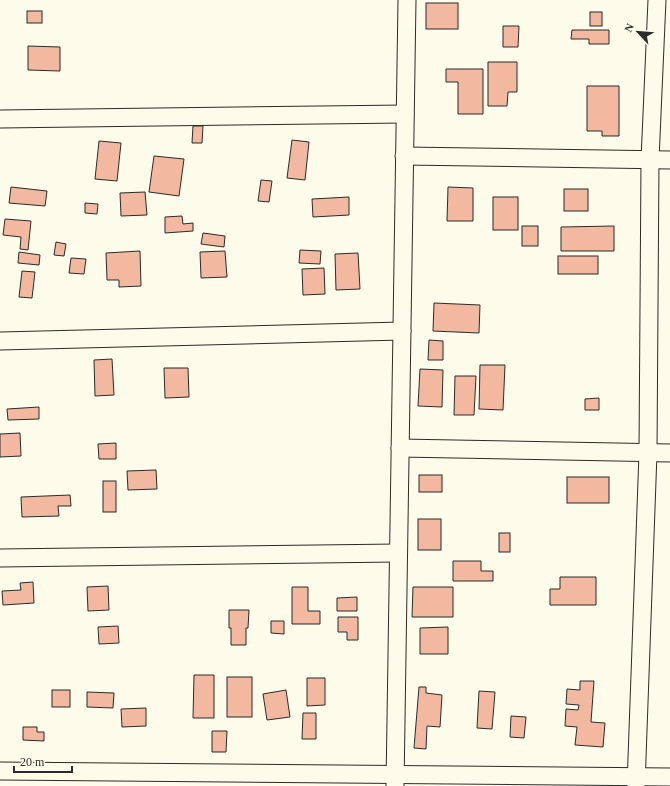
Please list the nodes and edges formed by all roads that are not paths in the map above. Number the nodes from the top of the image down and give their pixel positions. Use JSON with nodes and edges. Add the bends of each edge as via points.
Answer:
{"nodes":[{"id":1,"x":407,"y":0,"type":"edge"},
{"id":2,"x":657,"y":0,"type":"edge"},
{"id":3,"x":405,"y":114,"type":"junction"},
{"id":4,"x":0,"y":119,"type":"edge"},
{"id":5,"x":404,"y":156,"type":"junction"},
{"id":6,"x":650,"y":160,"type":"junction"},
{"id":7,"x":670,"y":160,"type":"edge"},
{"id":8,"x":402,"y":331,"type":"junction"},
{"id":9,"x":0,"y":341,"type":"edge"},
{"id":10,"x":400,"y":448,"type":"junction"},
{"id":11,"x":648,"y":453,"type":"junction"},
{"id":12,"x":670,"y":453,"type":"edge"},
{"id":13,"x":398,"y":553,"type":"junction"},
{"id":14,"x":0,"y":558,"type":"edge"},
{"id":15,"x":0,"y":771,"type":"edge"},
{"id":16,"x":670,"y":777,"type":"edge"},
{"id":17,"x":395,"y":780,"type":"edge"},
{"id":18,"x":636,"y":781,"type":"edge"}],
"edges":[{"from":1,"to":3,"type":"street"},
{"from":2,"to":6,"type":"street"},
{"from":3,"to":4,"type":"street"},
{"from":3,"to":5,"type":"street"},
{"from":5,"to":6,"type":"street"},
{"from":5,"to":8,"type":"street"},
{"from":6,"to":7,"type":"street"},
{"from":6,"to":11,"type":"street"},
{"from":8,"to":9,"type":"street"},
{"from":8,"to":10,"type":"street"},
{"from":10,"to":11,"type":"street"},
{"from":10,"to":13,"type":"street"},
{"from":11,"to":12,"type":"street"},
{"from":11,"to":18,"type":"street"},
{"from":13,"to":14,"type":"street"},
{"from":13,"to":17,"type":"street"},
{"from":15,"to":17,"type":"street"},
{"from":16,"to":18,"type":"street"},
{"from":17,"to":18,"type":"street"}]}
